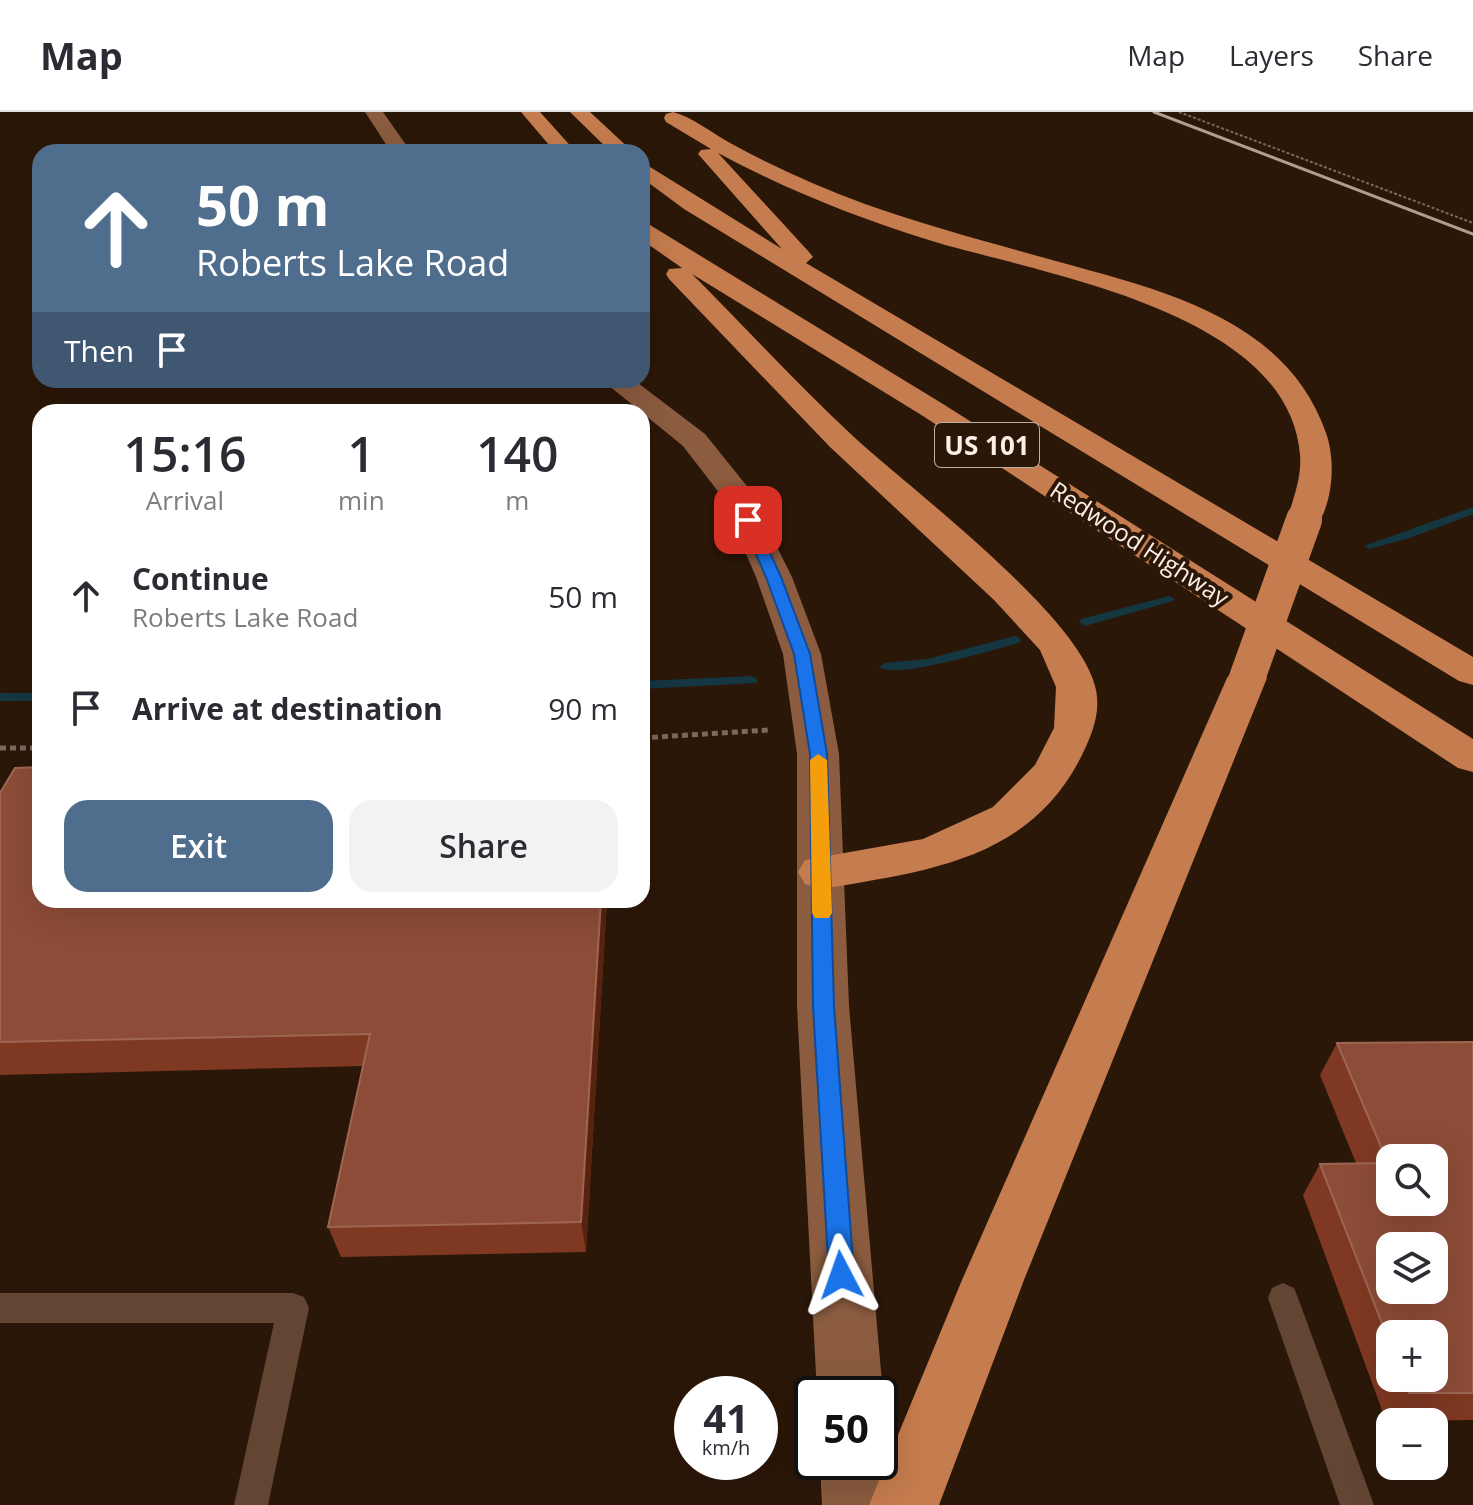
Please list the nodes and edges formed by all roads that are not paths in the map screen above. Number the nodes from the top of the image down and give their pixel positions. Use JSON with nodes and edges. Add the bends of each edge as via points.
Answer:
{"nodes":[{"id":1,"x":374,"y":112,"type":"edge"},
{"id":2,"x":530,"y":112,"type":"edge"},
{"id":3,"x":579,"y":112,"type":"edge"},
{"id":4,"x":670,"y":115,"type":"edge"},
{"id":5,"x":396,"y":144,"type":"edge"},
{"id":6,"x":559,"y":144,"type":"edge"},
{"id":7,"x":614,"y":144,"type":"edge"},
{"id":8,"x":650,"y":174,"type":"edge"},
{"id":9,"x":650,"y":235,"type":"edge"},
{"id":10,"x":650,"y":246,"type":"edge"},
{"id":11,"x":823,"y":284,"type":"junction"},
{"id":12,"x":626,"y":388,"type":"edge"},
{"id":13,"x":647,"y":404,"type":"edge"},
{"id":14,"x":650,"y":406,"type":"edge"},
{"id":15,"x":1473,"y":673,"type":"edge"},
{"id":16,"x":1473,"y":758,"type":"edge"},
{"id":17,"x":821,"y":872,"type":"junction"},
{"id":18,"x":1283,"y":1298,"type":"dead end"},
{"id":19,"x":0,"y":1308,"type":"edge"},
{"id":20,"x":849,"y":1376,"type":"edge"},
{"id":21,"x":855,"y":1480,"type":"edge"},
{"id":22,"x":251,"y":1505,"type":"edge"},
{"id":23,"x":857,"y":1505,"type":"edge"},
{"id":24,"x":904,"y":1505,"type":"edge"},
{"id":25,"x":1357,"y":1505,"type":"edge"}],
"edges":[{"from":1,"to":5,"type":"street"},
{"from":2,"to":6,"type":"highway"},
{"from":3,"to":7,"type":"highway"},
{"from":4,"to":11,"type":"highway","via":[[760,208]]},
{"from":4,"to":24,"type":"highway","bridge":true,"via":[[733,156],[870,213],[1138,292],[1204,319],[1274,369],[1309,426],[1316,461],[1304,520],[1247,678]]},
{"from":8,"to":11,"type":"highway","name":"Redwood Highway","number":"US 101"},
{"from":9,"to":16,"type":"highway","name":"Redwood Highway","number":"US 101","via":[[933,410]]},
{"from":10,"to":17,"type":"highway","via":[[841,441],[1007,592],[1057,646],[1076,687],[1075,728],[1052,773],[1009,818],[932,854]]},
{"from":11,"to":15,"type":"highway","name":"Redwood Highway","number":"US 101"},
{"from":12,"to":13,"type":"street"},
{"from":14,"to":17,"type":"street","via":[[694,440],[735,492],[774,577],[802,654],[816,741]]},
{"from":17,"to":20,"type":"street","via":[[823,1006]]},
{"from":18,"to":25,"type":"lane"},
{"from":19,"to":22,"type":"lane","via":[[293,1308]]},
{"from":21,"to":23,"type":"street"}]}
